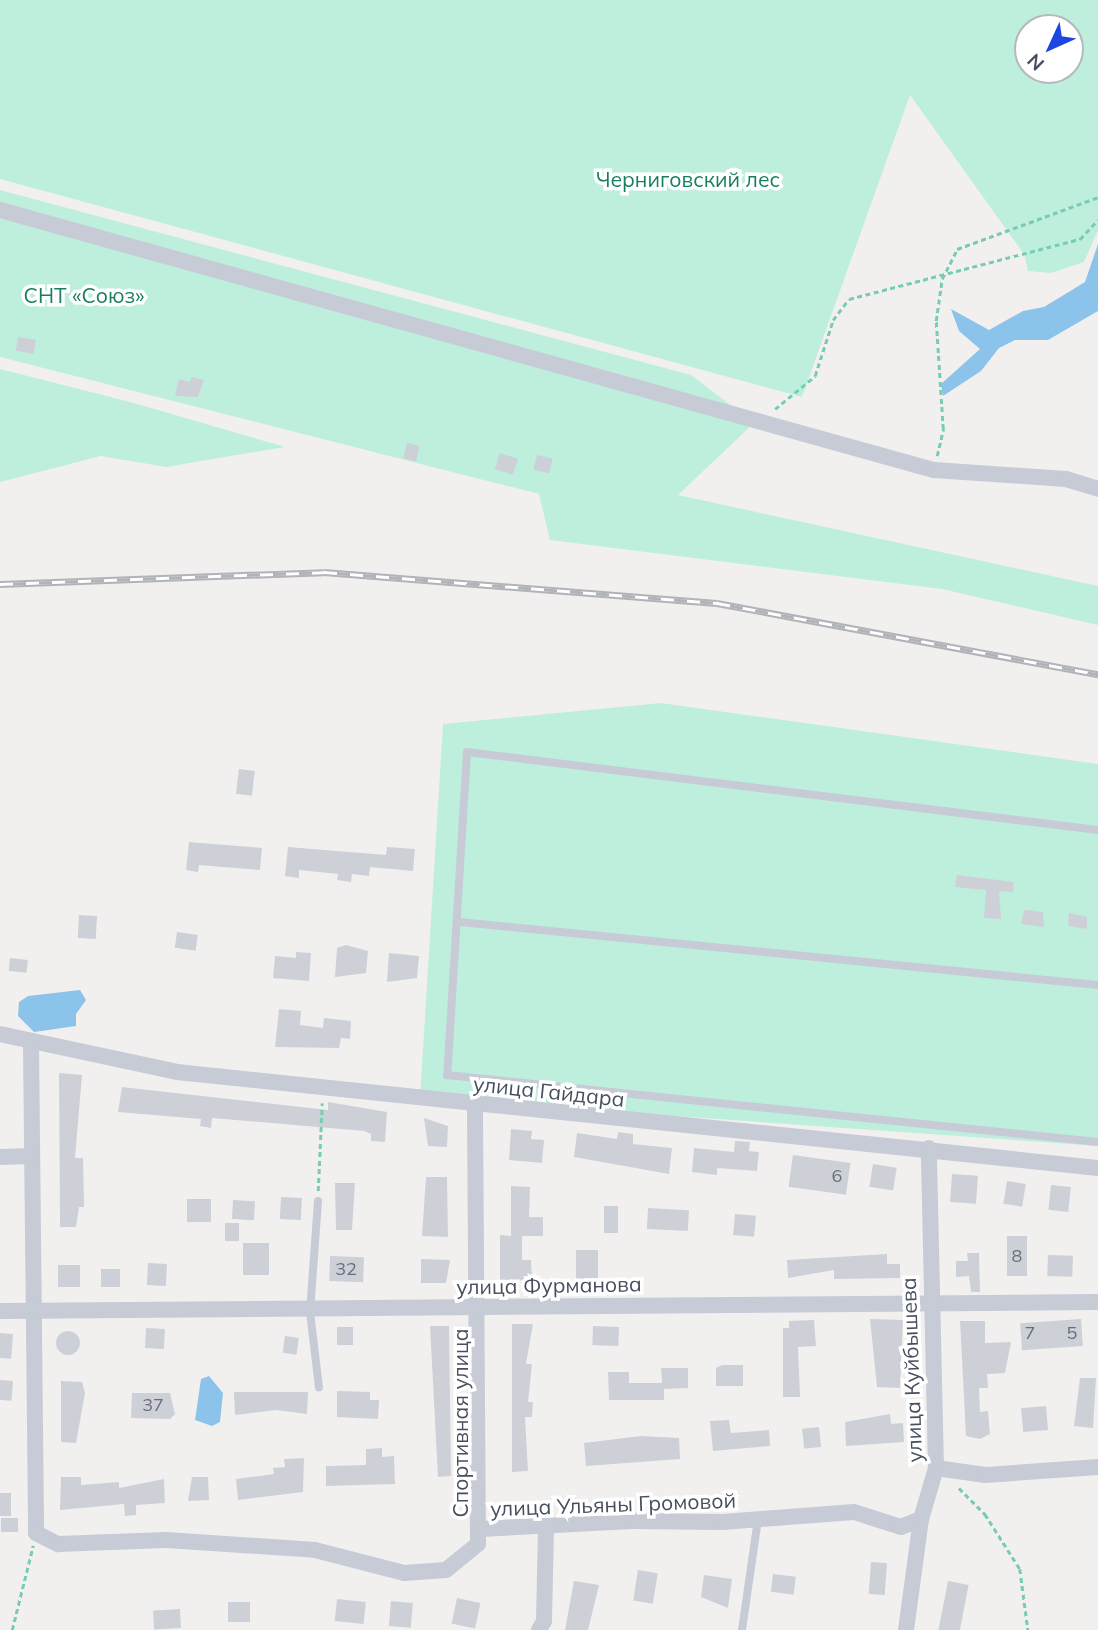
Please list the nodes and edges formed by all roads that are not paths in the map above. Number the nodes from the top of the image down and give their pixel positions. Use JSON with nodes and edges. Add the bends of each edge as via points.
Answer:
{"nodes":[{"id":1,"x":0,"y":210,"type":"edge"},
{"id":2,"x":1098,"y":489,"type":"edge"},
{"id":3,"x":1098,"y":831,"type":"edge"},
{"id":4,"x":460,"y":922,"type":"junction"},
{"id":5,"x":1098,"y":985,"type":"edge"},
{"id":6,"x":0,"y":1034,"type":"edge"},
{"id":7,"x":31,"y":1044,"type":"junction"},
{"id":8,"x":475,"y":1106,"type":"junction"},
{"id":9,"x":1098,"y":1142,"type":"edge"},
{"id":10,"x":929,"y":1148,"type":"junction"},
{"id":11,"x":31,"y":1156,"type":"junction"},
{"id":12,"x":0,"y":1157,"type":"edge"},
{"id":13,"x":1098,"y":1168,"type":"edge"},
{"id":14,"x":318,"y":1201,"type":"road end"},
{"id":15,"x":929,"y":1301,"type":"junction"},
{"id":16,"x":1098,"y":1301,"type":"edge"},
{"id":17,"x":480,"y":1306,"type":"junction"},
{"id":18,"x":34,"y":1309,"type":"junction"},
{"id":19,"x":0,"y":1311,"type":"edge"},
{"id":20,"x":310,"y":1312,"type":"junction"},
{"id":21,"x":319,"y":1387,"type":"dead end"},
{"id":22,"x":1098,"y":1467,"type":"edge"},
{"id":23,"x":936,"y":1468,"type":"junction"},
{"id":24,"x":758,"y":1519,"type":"junction"},
{"id":25,"x":921,"y":1519,"type":"junction"},
{"id":26,"x":546,"y":1525,"type":"junction"},
{"id":27,"x":482,"y":1529,"type":"junction"},
{"id":28,"x":539,"y":1630,"type":"edge"},
{"id":29,"x":742,"y":1630,"type":"edge"},
{"id":30,"x":906,"y":1630,"type":"edge"}],
"edges":[{"from":1,"to":2,"type":"street","via":[[934,470],[1066,479]]},
{"from":3,"to":4,"type":"lane","via":[[467,752]]},
{"from":4,"to":5,"type":"lane"},
{"from":4,"to":9,"type":"lane","via":[[447,1074]]},
{"from":6,"to":7,"type":"street","name":"улица Гайдара"},
{"from":7,"to":8,"type":"street","name":"улица Гайдара","via":[[177,1072],[421,1094]]},
{"from":7,"to":11,"type":"street"},
{"from":8,"to":10,"type":"street","name":"улица Гайдара"},
{"from":8,"to":17,"type":"street","name":"Спортивная улица"},
{"from":10,"to":13,"type":"street","name":"улица Гайдара"},
{"from":10,"to":15,"type":"street","name":"улица Куйбышева"},
{"from":11,"to":12,"type":"street"},
{"from":11,"to":18,"type":"street"},
{"from":14,"to":20,"type":"lane"},
{"from":15,"to":16,"type":"street","name":"улица Фурманова"},
{"from":15,"to":17,"type":"street","name":"улица Фурманова"},
{"from":15,"to":23,"type":"street","name":"улица Куйбышева"},
{"from":17,"to":20,"type":"street","name":"улица Фурманова"},
{"from":17,"to":27,"type":"street","name":"Спортивная улица"},
{"from":18,"to":19,"type":"street","name":"улица Фурманова"},
{"from":18,"to":20,"type":"street","name":"улица Фурманова"},
{"from":18,"to":27,"type":"street","name":"улица Ульяны Громовой","via":[[36,1533],[58,1544],[166,1540],[315,1550],[404,1573],[446,1570],[462,1561],[478,1544]]},
{"from":20,"to":21,"type":"lane"},
{"from":22,"to":23,"type":"street","via":[[986,1475]]},
{"from":23,"to":25,"type":"street","name":"улица Куйбышева"},
{"from":24,"to":25,"type":"street","name":"улица Ульяны Громовой","via":[[854,1512],[901,1527]]},
{"from":24,"to":26,"type":"street","name":"улица Ульяны Громовой"},
{"from":24,"to":29,"type":"lane"},
{"from":25,"to":30,"type":"street","name":"улица Куйбышева"},
{"from":26,"to":27,"type":"street","name":"улица Ульяны Громовой"},
{"from":26,"to":28,"type":"street","via":[[544,1621]]}]}
